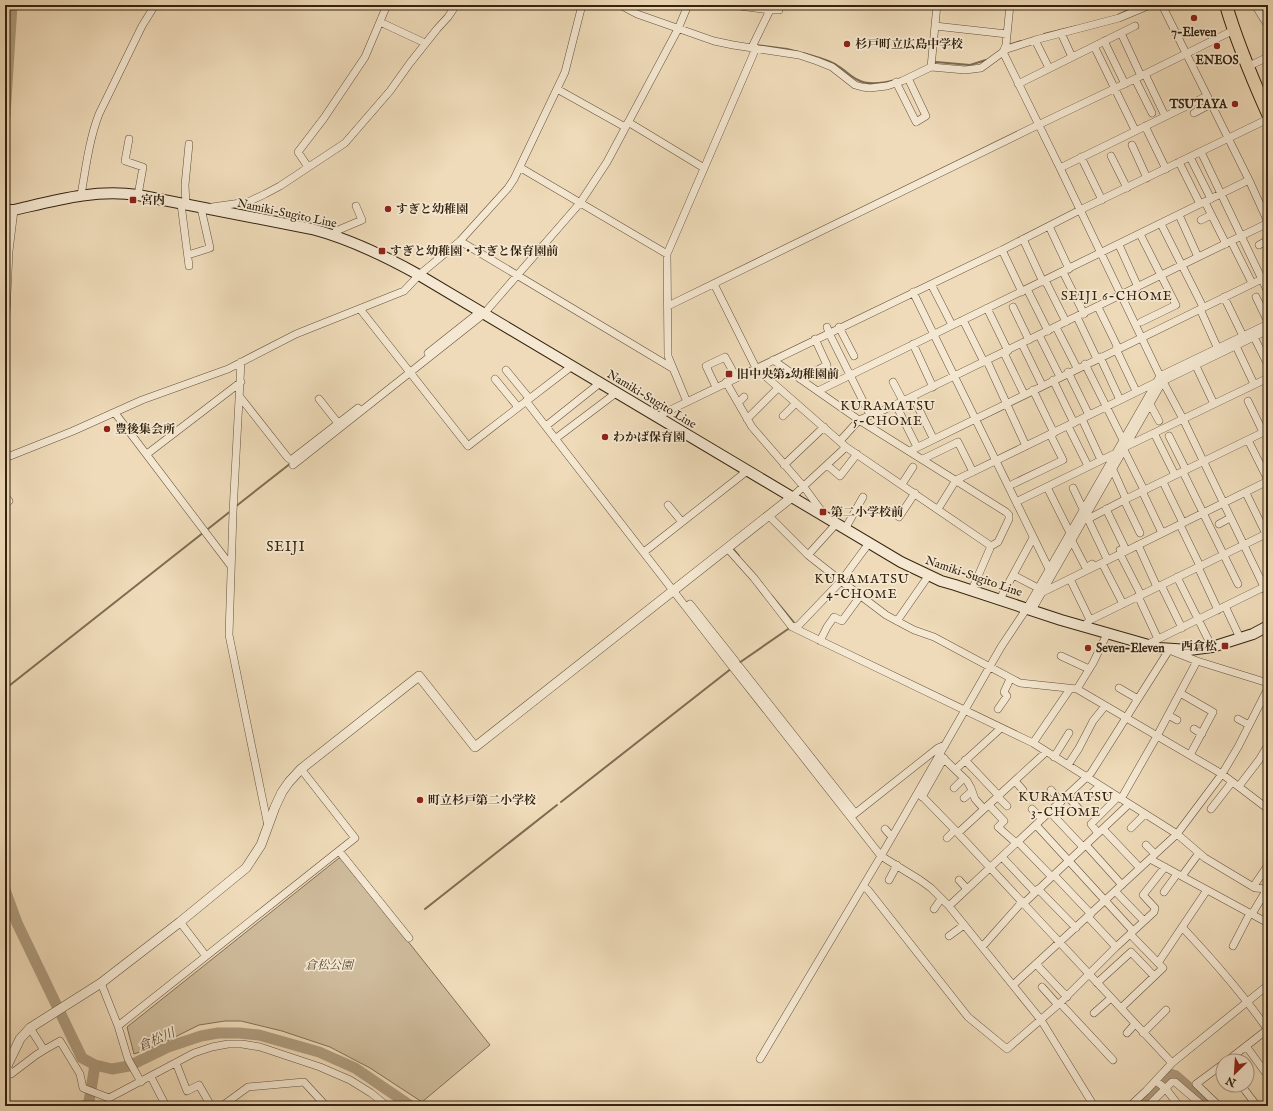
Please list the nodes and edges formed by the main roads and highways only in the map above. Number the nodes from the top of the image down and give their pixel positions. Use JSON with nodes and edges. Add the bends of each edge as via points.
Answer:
{"nodes":[{"id":1,"x":1226,"y":5,"type":"edge"},
{"id":2,"x":1268,"y":114,"type":"edge"},
{"id":3,"x":9,"y":210,"type":"edge"},
{"id":4,"x":1268,"y":626,"type":"edge"}],
"edges":[{"from":1,"to":2,"type":"highway"},
{"from":3,"to":4,"type":"main road","name":"Namiki-Sugito Line","via":[[81,195],[110,193],[183,204],[312,229],[334,236],[374,251],[420,275],[831,521],[901,562],[942,581],[1029,609],[1086,623],[1108,634],[1170,650],[1212,647],[1253,634]]}]}
